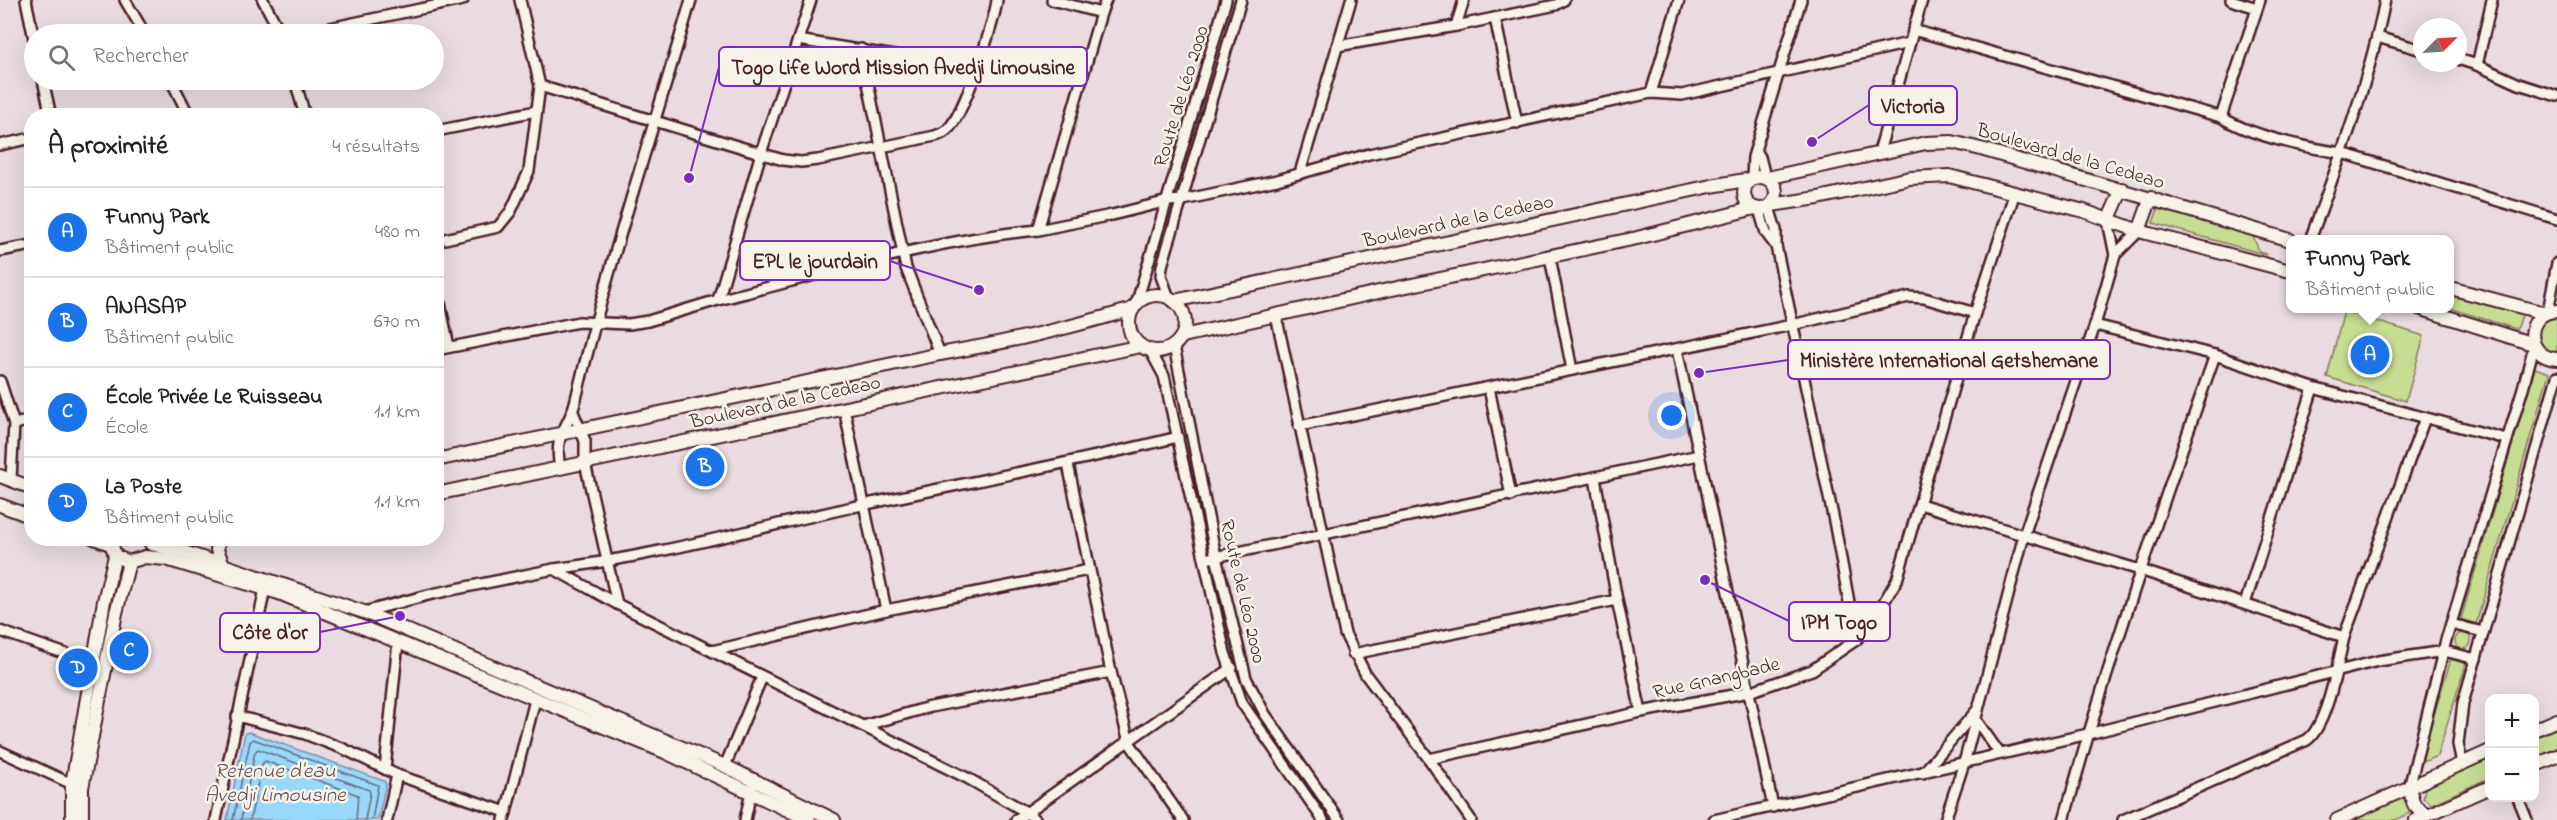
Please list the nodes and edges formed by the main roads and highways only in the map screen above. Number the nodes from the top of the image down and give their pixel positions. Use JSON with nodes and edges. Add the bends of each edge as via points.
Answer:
{"nodes":[{"id":1,"x":1766,"y":177,"type":"junction"},
{"id":2,"x":1751,"y":179,"type":"junction"},
{"id":3,"x":2121,"y":189,"type":"junction"},
{"id":4,"x":2151,"y":198,"type":"junction"},
{"id":5,"x":1763,"y":207,"type":"junction"},
{"id":6,"x":2108,"y":222,"type":"junction"},
{"id":7,"x":2139,"y":231,"type":"junction"},
{"id":8,"x":2286,"y":239,"type":"edge"},
{"id":9,"x":2286,"y":270,"type":"edge"},
{"id":10,"x":2454,"y":289,"type":"edge"},
{"id":11,"x":1171,"y":299,"type":"junction"},
{"id":12,"x":1135,"y":307,"type":"junction"},
{"id":13,"x":2550,"y":312,"type":"edge"},
{"id":14,"x":2432,"y":313,"type":"edge"},
{"id":15,"x":1183,"y":336,"type":"junction"},
{"id":16,"x":2533,"y":345,"type":"junction"},
{"id":17,"x":1145,"y":348,"type":"junction"},
{"id":18,"x":2557,"y":359,"type":"edge"},
{"id":19,"x":444,"y":458,"type":"edge"},
{"id":20,"x":5,"y":478,"type":"edge"},
{"id":21,"x":24,"y":485,"type":"edge"},
{"id":22,"x":444,"y":492,"type":"edge"},
{"id":23,"x":0,"y":505,"type":"edge"},
{"id":24,"x":24,"y":514,"type":"edge"},
{"id":25,"x":112,"y":546,"type":"edge"},
{"id":26,"x":150,"y":546,"type":"edge"},
{"id":27,"x":170,"y":546,"type":"edge"},
{"id":28,"x":218,"y":546,"type":"edge"},
{"id":29,"x":115,"y":556,"type":"junction"},
{"id":30,"x":145,"y":557,"type":"junction"},
{"id":31,"x":129,"y":562,"type":"junction"},
{"id":32,"x":223,"y":564,"type":"junction"},
{"id":33,"x":2557,"y":720,"type":"edge"},
{"id":34,"x":2539,"y":728,"type":"edge"},
{"id":35,"x":2485,"y":753,"type":"edge"},
{"id":36,"x":2557,"y":756,"type":"edge"},
{"id":37,"x":2539,"y":764,"type":"edge"},
{"id":38,"x":2409,"y":788,"type":"junction"},
{"id":39,"x":2485,"y":790,"type":"edge"},
{"id":40,"x":2422,"y":818,"type":"edge"},
{"id":41,"x":72,"y":820,"type":"edge"},
{"id":42,"x":82,"y":820,"type":"edge"},
{"id":43,"x":809,"y":820,"type":"edge"},
{"id":44,"x":834,"y":820,"type":"edge"},
{"id":45,"x":2337,"y":820,"type":"edge"}],
"edges":[{"from":1,"to":2,"type":"main road"},
{"from":1,"to":3,"type":"main road","name":"Boulevard de la Cedeao","via":[[1926,143],[1952,142]]},
{"from":1,"to":5,"type":"main road","via":[[1776,190],[1774,201]]},
{"from":2,"to":5,"type":"main road","via":[[1744,189],[1746,201]]},
{"from":2,"to":11,"type":"main road","name":"Boulevard de la Cedeao"},
{"from":3,"to":4,"type":"main road","name":"Boulevard de la Cedeao"},
{"from":3,"to":6,"type":"main road"},
{"from":4,"to":7,"type":"main road"},
{"from":4,"to":8,"type":"main road","name":"Boulevard de la Cedeao"},
{"from":5,"to":6,"type":"main road","via":[[1910,178],[1949,176],[2084,211]]},
{"from":5,"to":15,"type":"main road"},
{"from":6,"to":7,"type":"main road"},
{"from":7,"to":9,"type":"main road"},
{"from":10,"to":13,"type":"main road"},
{"from":11,"to":12,"type":"main road","via":[[1151,296]]},
{"from":11,"to":15,"type":"main road","via":[[1185,317]]},
{"from":12,"to":17,"type":"main road","via":[[1131,333]]},
{"from":12,"to":19,"type":"main road","name":"Boulevard de la Cedeao","via":[[1077,326]]},
{"from":13,"to":16,"type":"main road","via":[[2539,317],[2532,330]]},
{"from":14,"to":16,"type":"main road"},
{"from":15,"to":17,"type":"main road","via":[[1166,350]]},
{"from":16,"to":18,"type":"main road","via":[[2543,356]]},
{"from":17,"to":22,"type":"main road","name":"Boulevard de la Cedeao"},
{"from":20,"to":21,"type":"main road"},
{"from":23,"to":24,"type":"main road"},
{"from":25,"to":29,"type":"main road"},
{"from":26,"to":30,"type":"main road"},
{"from":27,"to":32,"type":"main road"},
{"from":28,"to":32,"type":"main road"},
{"from":29,"to":31,"type":"main road"},
{"from":29,"to":41,"type":"main road","via":[[107,581],[72,784]]},
{"from":30,"to":31,"type":"main road"},
{"from":30,"to":43,"type":"main road","via":[[166,559],[265,589],[665,752]]},
{"from":31,"to":42,"type":"main road","via":[[82,788]]},
{"from":32,"to":44,"type":"main road","via":[[364,612],[725,766]]},
{"from":33,"to":34,"type":"main road"},
{"from":35,"to":38,"type":"main road"},
{"from":36,"to":37,"type":"main road"},
{"from":38,"to":40,"type":"main road"},
{"from":38,"to":45,"type":"main road"},
{"from":39,"to":40,"type":"main road"}]}
